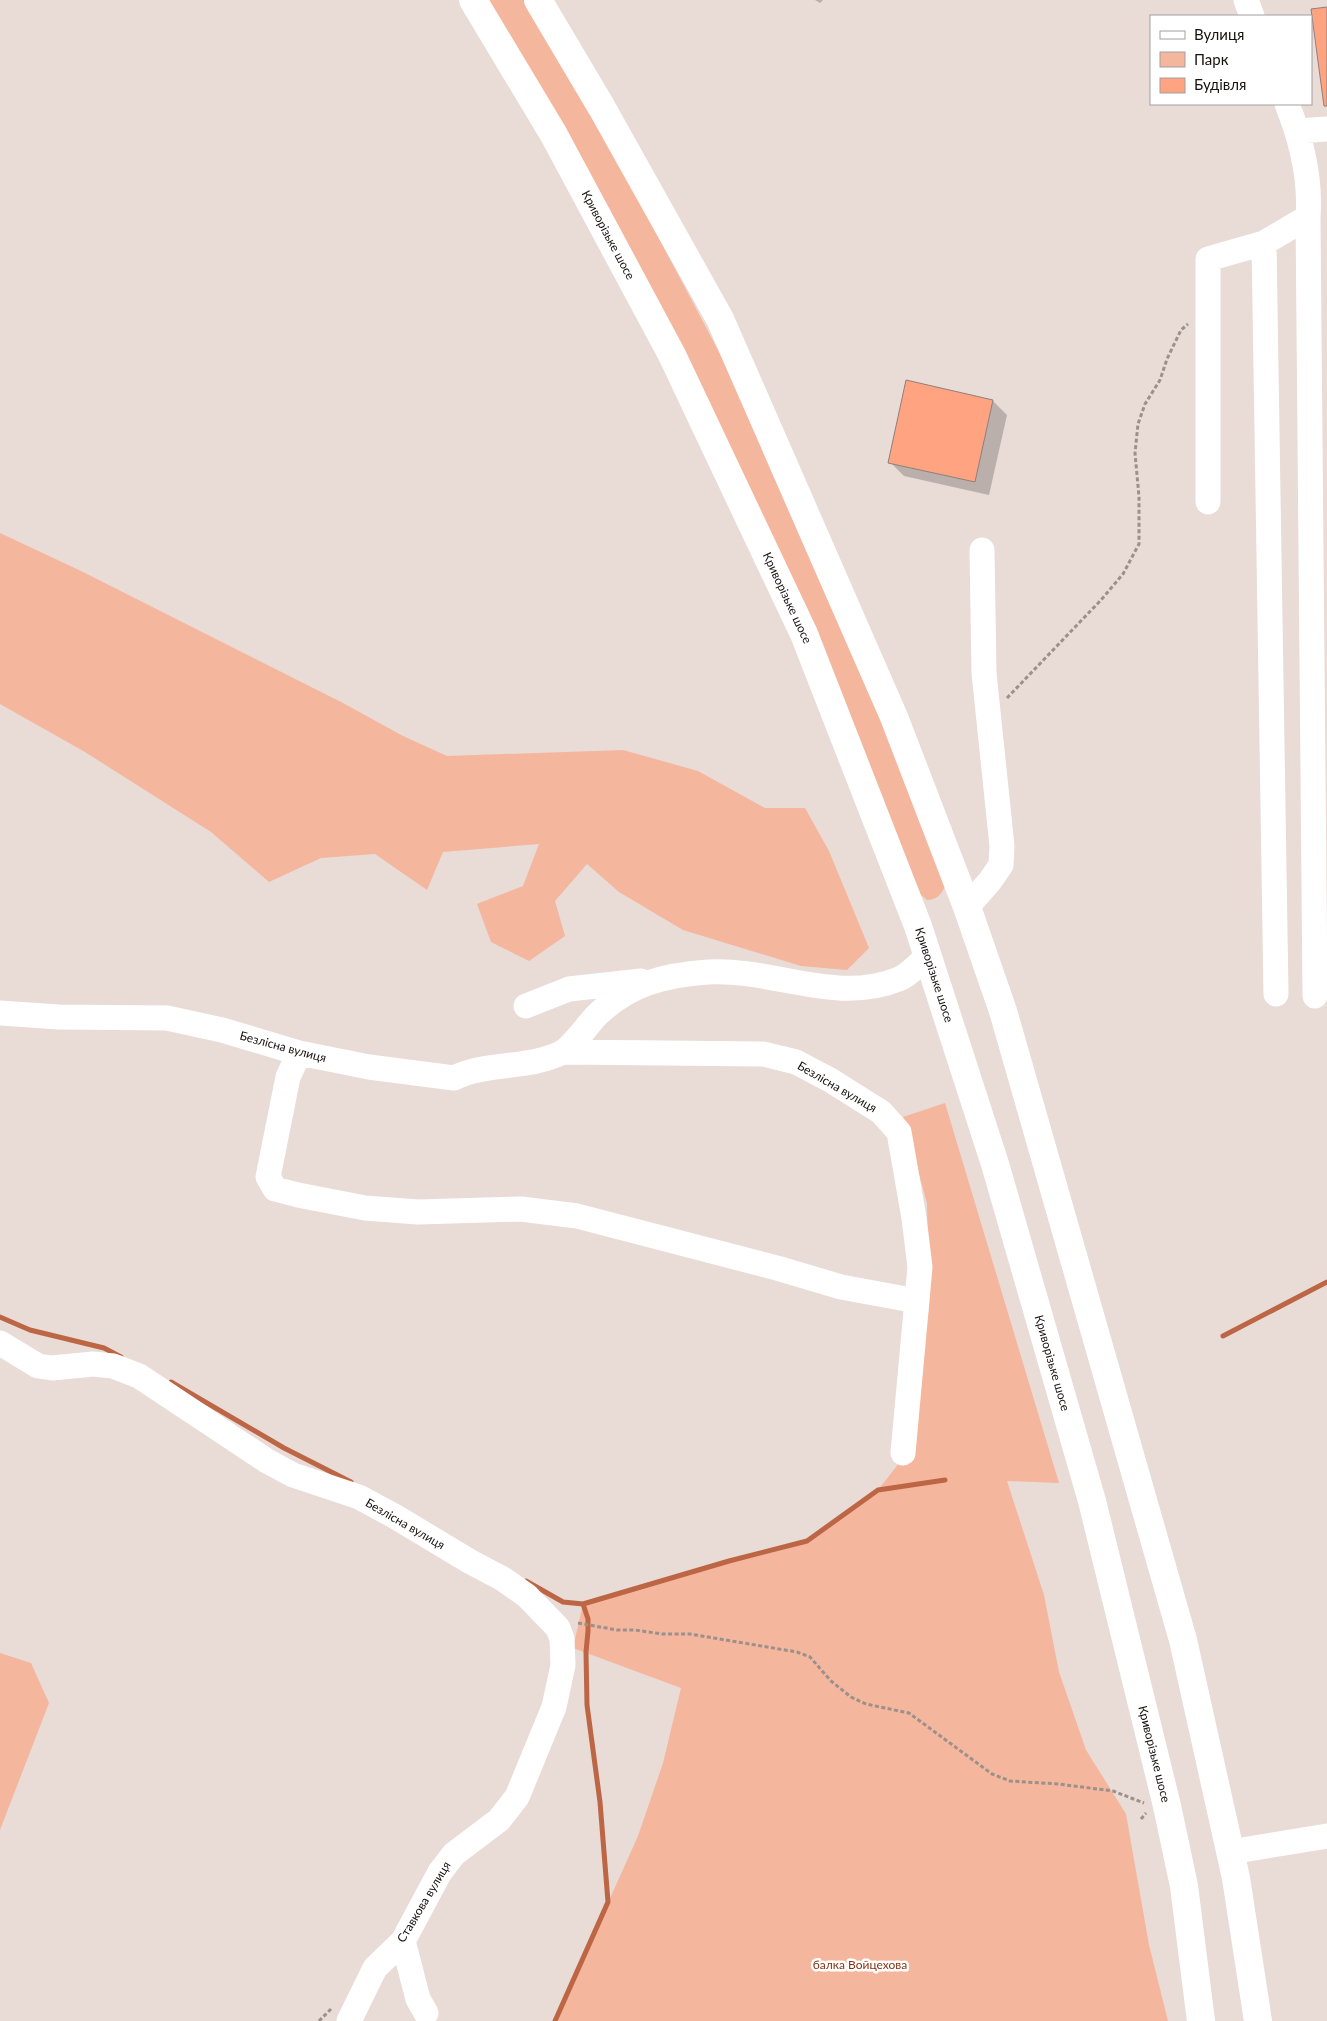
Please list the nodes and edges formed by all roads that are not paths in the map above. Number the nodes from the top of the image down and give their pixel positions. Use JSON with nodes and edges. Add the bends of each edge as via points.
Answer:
{"nodes":[{"id":1,"x":473,"y":0,"type":"edge"},
{"id":2,"x":538,"y":0,"type":"edge"},
{"id":3,"x":1246,"y":0,"type":"edge"},
{"id":4,"x":1252,"y":15,"type":"edge"},
{"id":5,"x":1287,"y":105,"type":"edge"},
{"id":6,"x":1327,"y":129,"type":"edge"},
{"id":7,"x":1298,"y":132,"type":"junction"},
{"id":8,"x":1308,"y":216,"type":"junction"},
{"id":9,"x":1264,"y":242,"type":"junction"},
{"id":10,"x":1208,"y":502,"type":"dead end"},
{"id":11,"x":982,"y":550,"type":"dead end"},
{"id":12,"x":1320,"y":802,"type":"edge"},
{"id":13,"x":967,"y":907,"type":"junction"},
{"id":14,"x":928,"y":955,"type":"junction"},
{"id":15,"x":656,"y":980,"type":"junction"},
{"id":16,"x":1276,"y":994,"type":"dead end"},
{"id":17,"x":1315,"y":996,"type":"dead end"},
{"id":18,"x":526,"y":1006,"type":"dead end"},
{"id":19,"x":0,"y":1013,"type":"edge"},
{"id":20,"x":563,"y":1052,"type":"junction"},
{"id":21,"x":299,"y":1053,"type":"junction"},
{"id":22,"x":917,"y":1301,"type":"junction"},
{"id":23,"x":0,"y":1343,"type":"edge"},
{"id":24,"x":903,"y":1453,"type":"dead end"},
{"id":25,"x":517,"y":1796,"type":"joint"},
{"id":26,"x":1327,"y":1836,"type":"edge"},
{"id":27,"x":1230,"y":1852,"type":"junction"},
{"id":28,"x":403,"y":1941,"type":"junction"},
{"id":29,"x":426,"y":2013,"type":"dead end"},
{"id":30,"x":349,"y":2021,"type":"edge"},
{"id":31,"x":1201,"y":2021,"type":"edge"},
{"id":32,"x":1258,"y":2021,"type":"edge"}],
"edges":[{"from":1,"to":14,"type":"highway","name":"Криворізьке шосе","via":[[554,135],[684,382],[804,634]]},
{"from":2,"to":13,"type":"highway","via":[[720,319],[894,717]]},
{"from":3,"to":4,"type":"street"},
{"from":5,"to":7,"type":"street"},
{"from":6,"to":7,"type":"street"},
{"from":7,"to":8,"type":"street","via":[[1310,194]]},
{"from":8,"to":9,"type":"street"},
{"from":8,"to":12,"type":"street"},
{"from":9,"to":10,"type":"street","via":[[1208,259]]},
{"from":9,"to":16,"type":"street"},
{"from":11,"to":13,"type":"street","via":[[984,673],[1002,846],[1000,865]]},
{"from":12,"to":17,"type":"street"},
{"from":13,"to":27,"type":"highway","via":[[1003,1011],[1183,1640]]},
{"from":14,"to":15,"type":"street","name":"Безлісна вулиця","via":[[900,979],[855,989],[814,986],[752,974],[708,972]]},
{"from":14,"to":31,"type":"highway","name":"Криворізьке шосе","via":[[996,1164],[1092,1501],[1184,1886]]},
{"from":15,"to":18,"type":"street","via":[[569,989]]},
{"from":15,"to":20,"type":"street","name":"Безлісна вулиця","via":[[627,991],[598,1014]]},
{"from":19,"to":21,"type":"street","name":"Безлісна вулиця","via":[[167,1018]]},
{"from":20,"to":21,"type":"street","name":"Безлісна вулиця","via":[[546,1059],[466,1072],[454,1078],[368,1067]]},
{"from":20,"to":22,"type":"street","name":"Безлісна вулиця","via":[[763,1054],[796,1062],[881,1112],[899,1132],[920,1267]]},
{"from":21,"to":22,"type":"street","via":[[288,1078],[268,1177],[275,1188],[365,1208],[418,1212],[521,1209],[578,1216],[841,1287]]},
{"from":22,"to":24,"type":"street","name":"Безлісна вулиця"},
{"from":23,"to":25,"type":"street","name":"Безлісна вулиця","via":[[38,1366],[114,1366],[139,1376],[267,1461],[293,1475],[359,1497],[528,1596],[558,1628],[563,1665],[554,1707]]},
{"from":25,"to":28,"type":"street","name":"Ставкова вулиця","via":[[498,1820],[449,1860]]},
{"from":26,"to":27,"type":"street"},
{"from":27,"to":32,"type":"highway"},
{"from":28,"to":29,"type":"street","via":[[418,1999]]},
{"from":28,"to":30,"type":"street","name":"Ставкова вулиця","via":[[375,1968]]}]}
